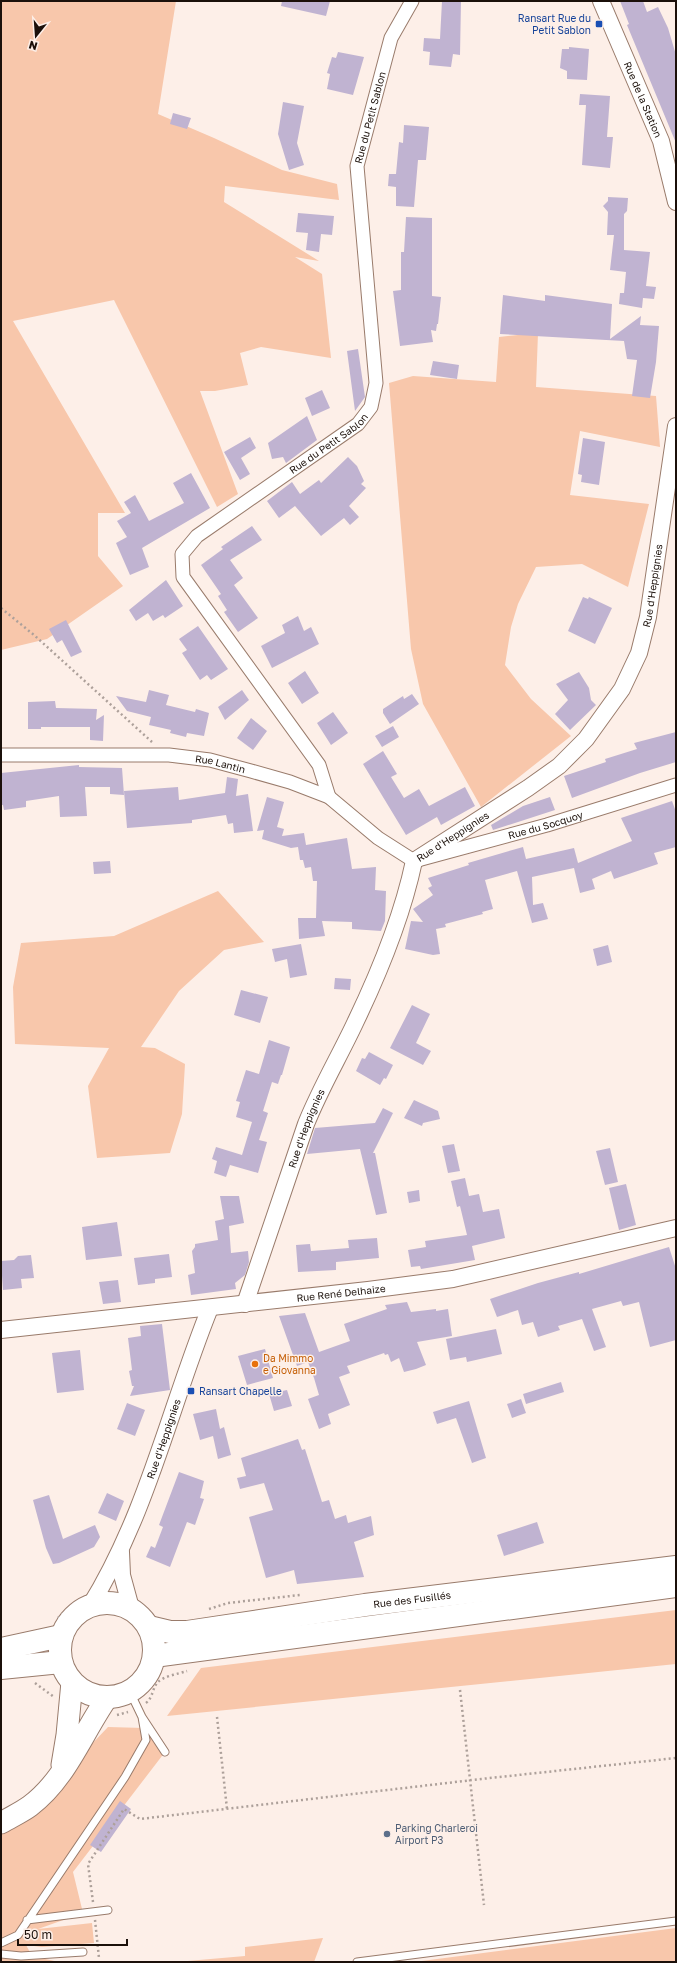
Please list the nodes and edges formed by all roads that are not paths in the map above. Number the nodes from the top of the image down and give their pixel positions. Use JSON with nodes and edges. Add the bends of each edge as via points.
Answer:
{"nodes":[{"id":1,"x":412,"y":1,"type":"edge"},
{"id":2,"x":601,"y":1,"type":"edge"},
{"id":3,"x":676,"y":202,"type":"edge"},
{"id":4,"x":676,"y":426,"type":"edge"},
{"id":5,"x":1,"y":755,"type":"edge"},
{"id":6,"x":676,"y":785,"type":"edge"},
{"id":7,"x":329,"y":797,"type":"junction"},
{"id":8,"x":414,"y":861,"type":"junction"},
{"id":9,"x":676,"y":1228,"type":"edge"},
{"id":10,"x":245,"y":1304,"type":"junction"},
{"id":11,"x":210,"y":1308,"type":"junction"},
{"id":12,"x":1,"y":1330,"type":"edge"},
{"id":13,"x":121,"y":1546,"type":"junction"},
{"id":14,"x":676,"y":1567,"type":"edge"},
{"id":15,"x":676,"y":1586,"type":"edge"},
{"id":16,"x":94,"y":1599,"type":"junction"},
{"id":17,"x":131,"y":1608,"type":"junction"},
{"id":18,"x":149,"y":1627,"type":"junction"},
{"id":19,"x":57,"y":1628,"type":"junction"},
{"id":20,"x":1,"y":1649,"type":"edge"},
{"id":21,"x":154,"y":1656,"type":"junction"},
{"id":22,"x":61,"y":1662,"type":"junction"},
{"id":23,"x":1,"y":1668,"type":"edge"},
{"id":24,"x":72,"y":1682,"type":"junction"},
{"id":25,"x":130,"y":1692,"type":"junction"},
{"id":26,"x":107,"y":1698,"type":"junction"},
{"id":27,"x":142,"y":1717,"type":"junction"},
{"id":28,"x":165,"y":1752,"type":"dead end"},
{"id":29,"x":60,"y":1772,"type":"junction"},
{"id":30,"x":1,"y":1823,"type":"edge"},
{"id":31,"x":108,"y":1910,"type":"dead end"},
{"id":32,"x":28,"y":1920,"type":"junction"},
{"id":33,"x":676,"y":1921,"type":"edge"},
{"id":34,"x":1,"y":1943,"type":"edge"},
{"id":35,"x":82,"y":1952,"type":"dead end"},
{"id":36,"x":1,"y":1954,"type":"edge"},
{"id":37,"x":357,"y":1962,"type":"edge"}],
"edges":[{"from":1,"to":7,"type":"street","name":"Rue du Petit Sablon","via":[[391,38],[357,166],[376,383],[371,407],[358,424],[197,536],[182,554],[183,577],[319,765]]},
{"from":2,"to":3,"type":"street","name":"Rue de la Station","via":[[661,142]]},
{"from":4,"to":8,"type":"street","name":"Rue d'Heppignies","via":[[648,616],[639,653],[622,689],[586,739],[559,766]]},
{"from":5,"to":7,"type":"street","name":"Rue Lantin","via":[[169,755],[210,760],[290,782]]},
{"from":6,"to":8,"type":"street","name":"Rue du Socquoy","via":[[548,825]]},
{"from":7,"to":8,"type":"street","name":"Rue Lantin","via":[[378,838]]},
{"from":8,"to":10,"type":"street","name":"Rue d'Heppignies","via":[[406,897],[384,957],[355,1024],[315,1101],[306,1124]]},
{"from":9,"to":10,"type":"street","name":"Rue René Delhaize","via":[[453,1279]]},
{"from":10,"to":11,"type":"street","name":"Rue René Delhaize"},
{"from":11,"to":12,"type":"street","name":"Rue René Delhaize"},
{"from":11,"to":13,"type":"street","name":"Rue d'Heppignies","via":[[145,1492]]},
{"from":13,"to":16,"type":"street","name":"Rue d'Heppignies"},
{"from":13,"to":17,"type":"street","name":"Rue d'Heppignies","via":[[122,1575]]},
{"from":14,"to":18,"type":"highway","name":"Rue des Fusillés","via":[[365,1605],[187,1632],[170,1632]]},
{"from":15,"to":21,"type":"highway"},
{"from":16,"to":17,"type":"highway"},
{"from":16,"to":19,"type":"highway","via":[[68,1623]]},
{"from":17,"to":18,"type":"highway"},
{"from":18,"to":21,"type":"highway","via":[[154,1642]]},
{"from":19,"to":20,"type":"highway"},
{"from":19,"to":22,"type":"highway"},
{"from":21,"to":25,"type":"highway","via":[[152,1667],[144,1681]]},
{"from":22,"to":23,"type":"highway"},
{"from":22,"to":24,"type":"highway"},
{"from":24,"to":26,"type":"highway","via":[[88,1693]]},
{"from":24,"to":29,"type":"main road","via":[[67,1735]]},
{"from":25,"to":26,"type":"highway"},
{"from":25,"to":27,"type":"lane"},
{"from":26,"to":29,"type":"main road"},
{"from":27,"to":28,"type":"lane"},
{"from":27,"to":32,"type":"lane","via":[[146,1740]]},
{"from":29,"to":30,"type":"main road","via":[[48,1790],[30,1806]]},
{"from":31,"to":32,"type":"lane"},
{"from":32,"to":34,"type":"lane","via":[[18,1935]]},
{"from":33,"to":37,"type":"lane"},
{"from":35,"to":36,"type":"lane","via":[[21,1956]]}]}
